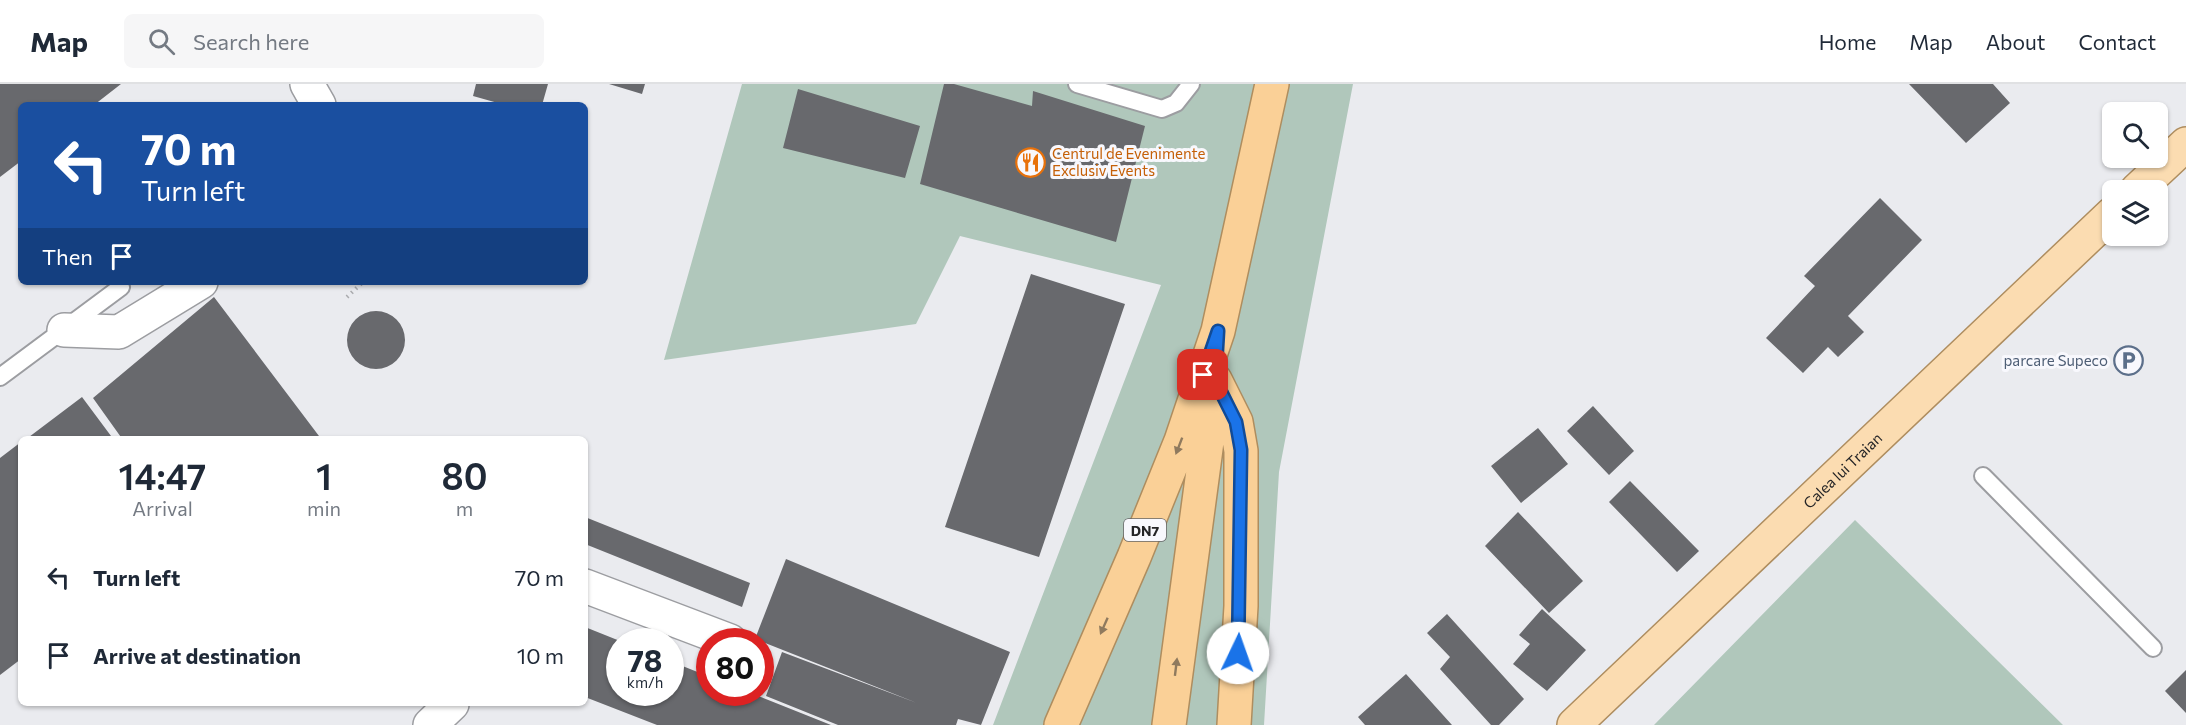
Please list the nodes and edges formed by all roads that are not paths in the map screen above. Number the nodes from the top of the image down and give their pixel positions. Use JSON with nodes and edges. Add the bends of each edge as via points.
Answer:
{"nodes":[{"id":1,"x":307,"y":84,"type":"edge"},
{"id":2,"x":1077,"y":84,"type":"edge"},
{"id":3,"x":1191,"y":84,"type":"edge"},
{"id":4,"x":1272,"y":84,"type":"edge"},
{"id":5,"x":317,"y":102,"type":"edge"},
{"id":6,"x":2186,"y":144,"type":"edge"},
{"id":7,"x":2148,"y":180,"type":"edge"},
{"id":8,"x":2102,"y":223,"type":"edge"},
{"id":9,"x":196,"y":285,"type":"edge"},
{"id":10,"x":121,"y":287,"type":"dead end"},
{"id":11,"x":64,"y":330,"type":"junction"},
{"id":12,"x":1218,"y":331,"type":"junction"},
{"id":13,"x":0,"y":377,"type":"edge"},
{"id":14,"x":1215,"y":380,"type":"junction"},
{"id":15,"x":1983,"y":476,"type":"dead end"},
{"id":16,"x":588,"y":587,"type":"edge"},
{"id":17,"x":696,"y":628,"type":"edge"},
{"id":18,"x":2153,"y":648,"type":"dead end"},
{"id":19,"x":450,"y":706,"type":"edge"},
{"id":20,"x":430,"y":725,"type":"edge"},
{"id":21,"x":1061,"y":725,"type":"edge"},
{"id":22,"x":1169,"y":725,"type":"edge"},
{"id":23,"x":1234,"y":725,"type":"edge"},
{"id":24,"x":1574,"y":725,"type":"edge"}],
"edges":[{"from":1,"to":5,"type":"street"},
{"from":2,"to":3,"type":"lane","via":[[1162,109],[1176,103]]},
{"from":4,"to":12,"type":"highway","number":"DN7"},
{"from":6,"to":7,"type":"main road"},
{"from":8,"to":24,"type":"main road","name":"Calea lui Traian"},
{"from":9,"to":11,"type":"street","via":[[119,332]]},
{"from":10,"to":11,"type":"lane"},
{"from":11,"to":13,"type":"lane"},
{"from":12,"to":14,"type":"highway","number":"DN7"},
{"from":12,"to":21,"type":"highway","number":"DN7","one_way":true,"via":[[1181,441]]},
{"from":22,"to":14,"type":"highway","number":"DN7","one_way":true},
{"from":14,"to":23,"type":"highway","via":[[1236,422],[1241,450],[1241,606]]},
{"from":15,"to":18,"type":"lane"},
{"from":16,"to":17,"type":"street"},
{"from":19,"to":20,"type":"street"}]}
